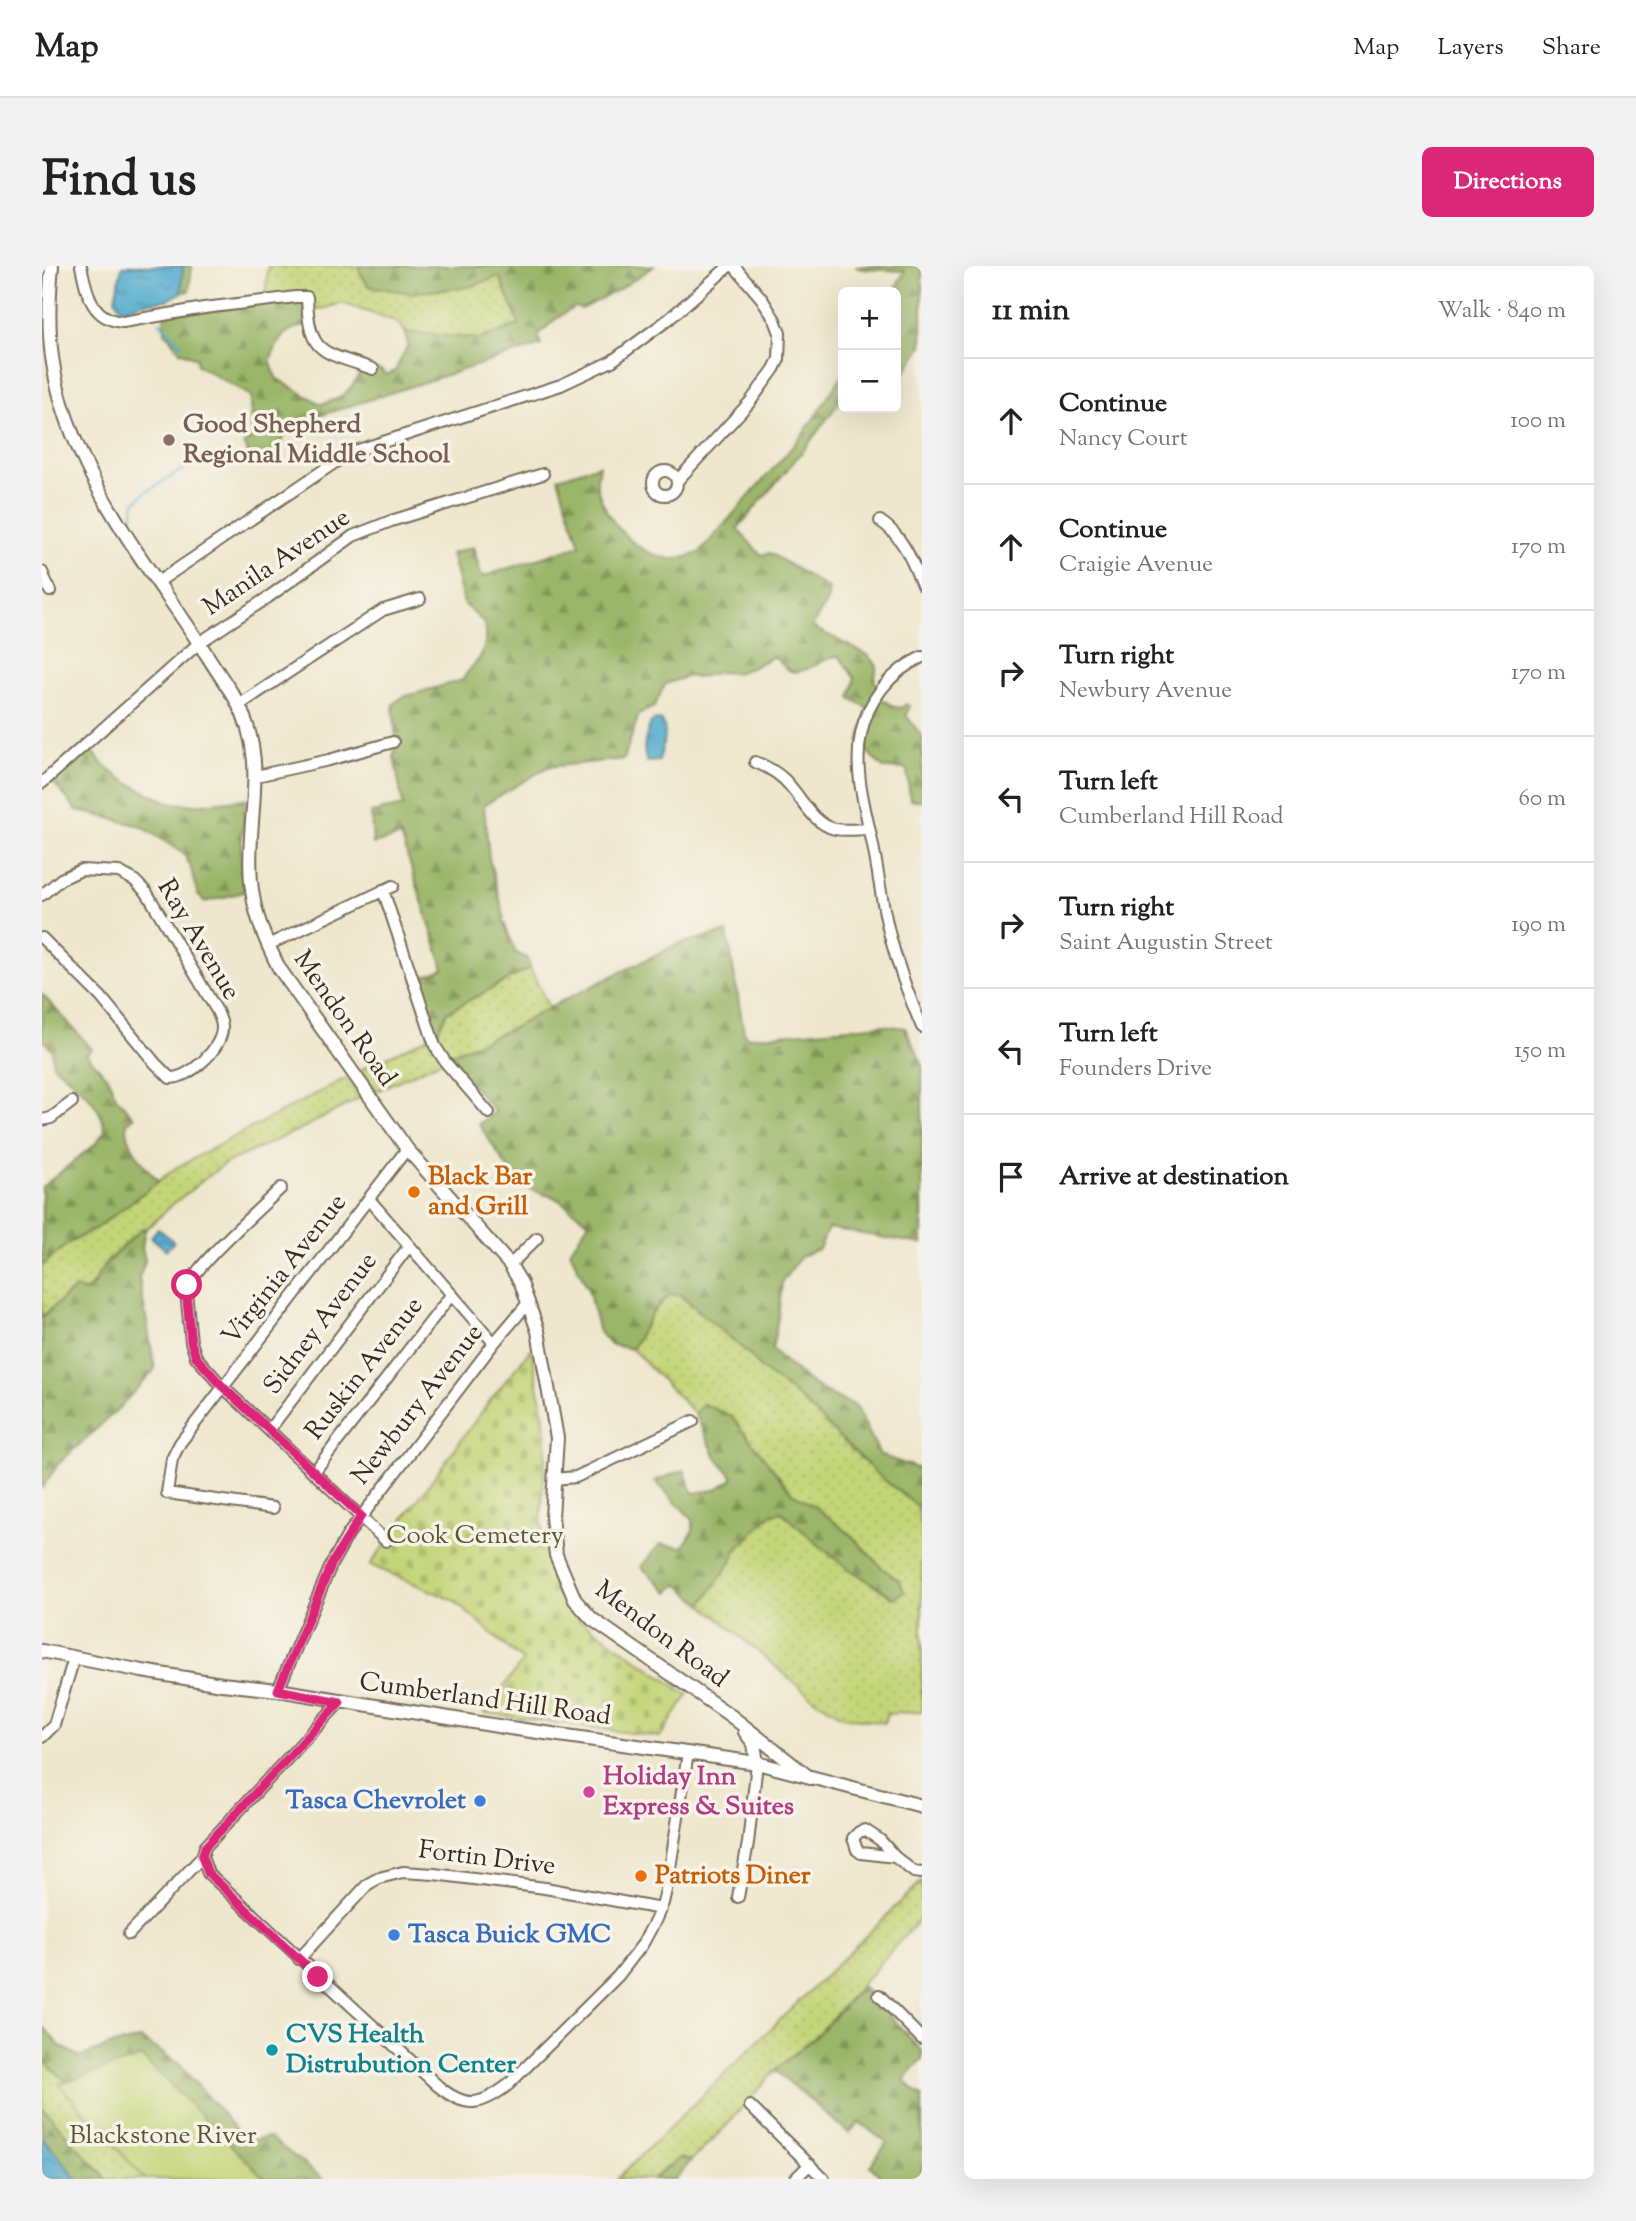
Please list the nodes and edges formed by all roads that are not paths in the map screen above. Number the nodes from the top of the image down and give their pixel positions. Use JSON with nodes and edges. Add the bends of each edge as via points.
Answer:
{"nodes":[{"id":1,"x":52,"y":266,"type":"edge"},
{"id":2,"x":81,"y":266,"type":"edge"},
{"id":3,"x":732,"y":266,"type":"edge"},
{"id":4,"x":47,"y":361,"type":"edge"},
{"id":5,"x":373,"y":369,"type":"dead end"},
{"id":6,"x":543,"y":474,"type":"dead end"},
{"id":7,"x":678,"y":480,"type":"dead end"},
{"id":8,"x":880,"y":521,"type":"dead end"},
{"id":9,"x":42,"y":572,"type":"edge"},
{"id":10,"x":158,"y":582,"type":"junction"},
{"id":11,"x":922,"y":585,"type":"edge"},
{"id":12,"x":50,"y":591,"type":"dead end"},
{"id":13,"x":420,"y":599,"type":"dead end"},
{"id":14,"x":199,"y":643,"type":"junction"},
{"id":15,"x":922,"y":657,"type":"edge"},
{"id":16,"x":239,"y":705,"type":"junction"},
{"id":17,"x":393,"y":742,"type":"dead end"},
{"id":18,"x":755,"y":762,"type":"dead end"},
{"id":19,"x":256,"y":776,"type":"junction"},
{"id":20,"x":42,"y":783,"type":"edge"},
{"id":21,"x":869,"y":829,"type":"junction"},
{"id":22,"x":42,"y":895,"type":"edge"},
{"id":23,"x":42,"y":938,"type":"edge"},
{"id":24,"x":268,"y":945,"type":"junction"},
{"id":25,"x":922,"y":1027,"type":"edge"},
{"id":26,"x":72,"y":1102,"type":"dead end"},
{"id":27,"x":489,"y":1113,"type":"dead end"},
{"id":28,"x":42,"y":1120,"type":"edge"},
{"id":29,"x":407,"y":1149,"type":"junction"},
{"id":30,"x":281,"y":1188,"type":"dead end"},
{"id":31,"x":369,"y":1199,"type":"junction"},
{"id":32,"x":537,"y":1238,"type":"dead end"},
{"id":33,"x":410,"y":1245,"type":"junction"},
{"id":34,"x":510,"y":1265,"type":"junction"},
{"id":35,"x":452,"y":1294,"type":"junction"},
{"id":36,"x":529,"y":1302,"type":"junction"},
{"id":37,"x":494,"y":1343,"type":"junction"},
{"id":38,"x":223,"y":1387,"type":"junction"},
{"id":39,"x":693,"y":1421,"type":"dead end"},
{"id":40,"x":269,"y":1430,"type":"junction"},
{"id":41,"x":314,"y":1472,"type":"junction"},
{"id":42,"x":554,"y":1479,"type":"junction"},
{"id":43,"x":273,"y":1508,"type":"dead end"},
{"id":44,"x":361,"y":1516,"type":"junction"},
{"id":45,"x":386,"y":1541,"type":"dead end"},
{"id":46,"x":42,"y":1651,"type":"edge"},
{"id":47,"x":74,"y":1658,"type":"junction"},
{"id":48,"x":278,"y":1690,"type":"junction"},
{"id":49,"x":340,"y":1702,"type":"junction"},
{"id":50,"x":731,"y":1716,"type":"junction"},
{"id":51,"x":45,"y":1735,"type":"edge"},
{"id":52,"x":761,"y":1740,"type":"junction"},
{"id":53,"x":688,"y":1753,"type":"junction"},
{"id":54,"x":759,"y":1768,"type":"junction"},
{"id":55,"x":810,"y":1778,"type":"junction"},
{"id":56,"x":922,"y":1806,"type":"edge"},
{"id":57,"x":202,"y":1857,"type":"junction"},
{"id":58,"x":895,"y":1857,"type":"dead end"},
{"id":59,"x":922,"y":1873,"type":"edge"},
{"id":60,"x":738,"y":1897,"type":"dead end"},
{"id":61,"x":661,"y":1909,"type":"junction"},
{"id":62,"x":129,"y":1934,"type":"dead end"},
{"id":63,"x":299,"y":1959,"type":"junction"},
{"id":64,"x":879,"y":1995,"type":"dead end"},
{"id":65,"x":922,"y":2039,"type":"edge"},
{"id":66,"x":750,"y":2106,"type":"dead end"},
{"id":67,"x":810,"y":2164,"type":"junction"},
{"id":68,"x":795,"y":2179,"type":"edge"},
{"id":69,"x":824,"y":2179,"type":"edge"}],
"edges":[{"from":1,"to":4,"type":"main road","name":"Mendon Road"},
{"from":2,"to":5,"type":"street","via":[[95,310],[113,321],[307,297],[308,324],[317,345]]},
{"from":3,"to":7,"type":"street","via":[[775,320],[780,333],[779,359],[750,402]]},
{"from":3,"to":10,"type":"street","via":[[612,361],[561,385],[349,453]]},
{"from":4,"to":10,"type":"main road","name":"Mendon Road","via":[[86,463],[120,529]]},
{"from":6,"to":14,"type":"street","name":"Manila Avenue","via":[[363,531]]},
{"from":8,"to":11,"type":"street","via":[[902,542]]},
{"from":9,"to":12,"type":"street"},
{"from":10,"to":14,"type":"main road","name":"Mendon Road"},
{"from":13,"to":16,"type":"street","via":[[383,610]]},
{"from":14,"to":16,"type":"main road","name":"Mendon Road"},
{"from":14,"to":20,"type":"street","name":"Manila Avenue"},
{"from":15,"to":21,"type":"street","via":[[894,675],[865,721],[859,765]]},
{"from":16,"to":19,"type":"main road","name":"Mendon Road","via":[[252,740]]},
{"from":17,"to":19,"type":"street"},
{"from":18,"to":21,"type":"street","via":[[784,779],[825,825]]},
{"from":19,"to":24,"type":"main road","name":"Mendon Road","via":[[251,883]]},
{"from":21,"to":25,"type":"street","via":[[898,968]]},
{"from":22,"to":23,"type":"street","name":"Ray Avenue","via":[[81,870],[120,872],[140,885],[217,1011],[222,1027],[215,1046],[190,1073],[170,1078],[101,997]]},
{"from":24,"to":27,"type":"street","via":[[388,888],[435,1046]]},
{"from":24,"to":29,"type":"main road","name":"Mendon Road","via":[[279,968]]},
{"from":26,"to":28,"type":"street"},
{"from":29,"to":31,"type":"street","name":"Virginia Avenue"},
{"from":29,"to":34,"type":"main road","name":"Mendon Road"},
{"from":30,"to":38,"type":"street","via":[[187,1285],[194,1353]]},
{"from":31,"to":33,"type":"street"},
{"from":31,"to":38,"type":"street","name":"Virginia Avenue"},
{"from":32,"to":34,"type":"street"},
{"from":33,"to":35,"type":"street"},
{"from":33,"to":40,"type":"street","name":"Sidney Avenue"},
{"from":34,"to":36,"type":"main road","name":"Mendon Road"},
{"from":35,"to":37,"type":"street"},
{"from":35,"to":41,"type":"street","name":"Ruskin Avenue"},
{"from":36,"to":37,"type":"street","name":"Newbury Avenue"},
{"from":36,"to":42,"type":"main road","name":"Mendon Road","via":[[555,1425]]},
{"from":37,"to":44,"type":"street","name":"Newbury Avenue"},
{"from":38,"to":40,"type":"street"},
{"from":38,"to":43,"type":"street","name":"Virginia Avenue","via":[[174,1452],[167,1493]]},
{"from":39,"to":42,"type":"street","via":[[576,1477]]},
{"from":40,"to":41,"type":"street"},
{"from":41,"to":44,"type":"street"},
{"from":42,"to":50,"type":"main road","name":"Mendon Road","via":[[554,1543],[559,1567],[575,1600],[592,1619]]},
{"from":44,"to":45,"type":"street"},
{"from":44,"to":48,"type":"street","name":"Newbury Avenue","via":[[332,1563]]},
{"from":46,"to":47,"type":"main road","name":"Cumberland Hill Road"},
{"from":47,"to":48,"type":"main road","name":"Cumberland Hill Road"},
{"from":47,"to":51,"type":"street","via":[[54,1725]]},
{"from":48,"to":49,"type":"main road","name":"Cumberland Hill Road"},
{"from":49,"to":53,"type":"main road","name":"Cumberland Hill Road"},
{"from":49,"to":57,"type":"street","via":[[205,1847]]},
{"from":50,"to":52,"type":"main road","name":"Mendon Road"},
{"from":50,"to":54,"type":"main road","name":"Mendon Road","via":[[754,1744]]},
{"from":52,"to":54,"type":"main road","via":[[764,1748]]},
{"from":52,"to":55,"type":"main road","name":"Mendon Road"},
{"from":53,"to":54,"type":"main road","name":"Cumberland Hill Road"},
{"from":53,"to":61,"type":"street"},
{"from":54,"to":55,"type":"main road"},
{"from":54,"to":60,"type":"street"},
{"from":55,"to":56,"type":"main road"},
{"from":57,"to":62,"type":"street"},
{"from":57,"to":63,"type":"street","via":[[208,1873]]},
{"from":58,"to":59,"type":"street"},
{"from":61,"to":63,"type":"street","name":"Fortin Drive","via":[[545,1888],[403,1872],[369,1884]]},
{"from":61,"to":63,"type":"street","via":[[642,1945],[610,1984],[508,2085],[478,2102],[462,2101],[445,2092]]},
{"from":64,"to":65,"type":"street"},
{"from":66,"to":67,"type":"street"},
{"from":67,"to":68,"type":"street"},
{"from":67,"to":69,"type":"street"}]}
